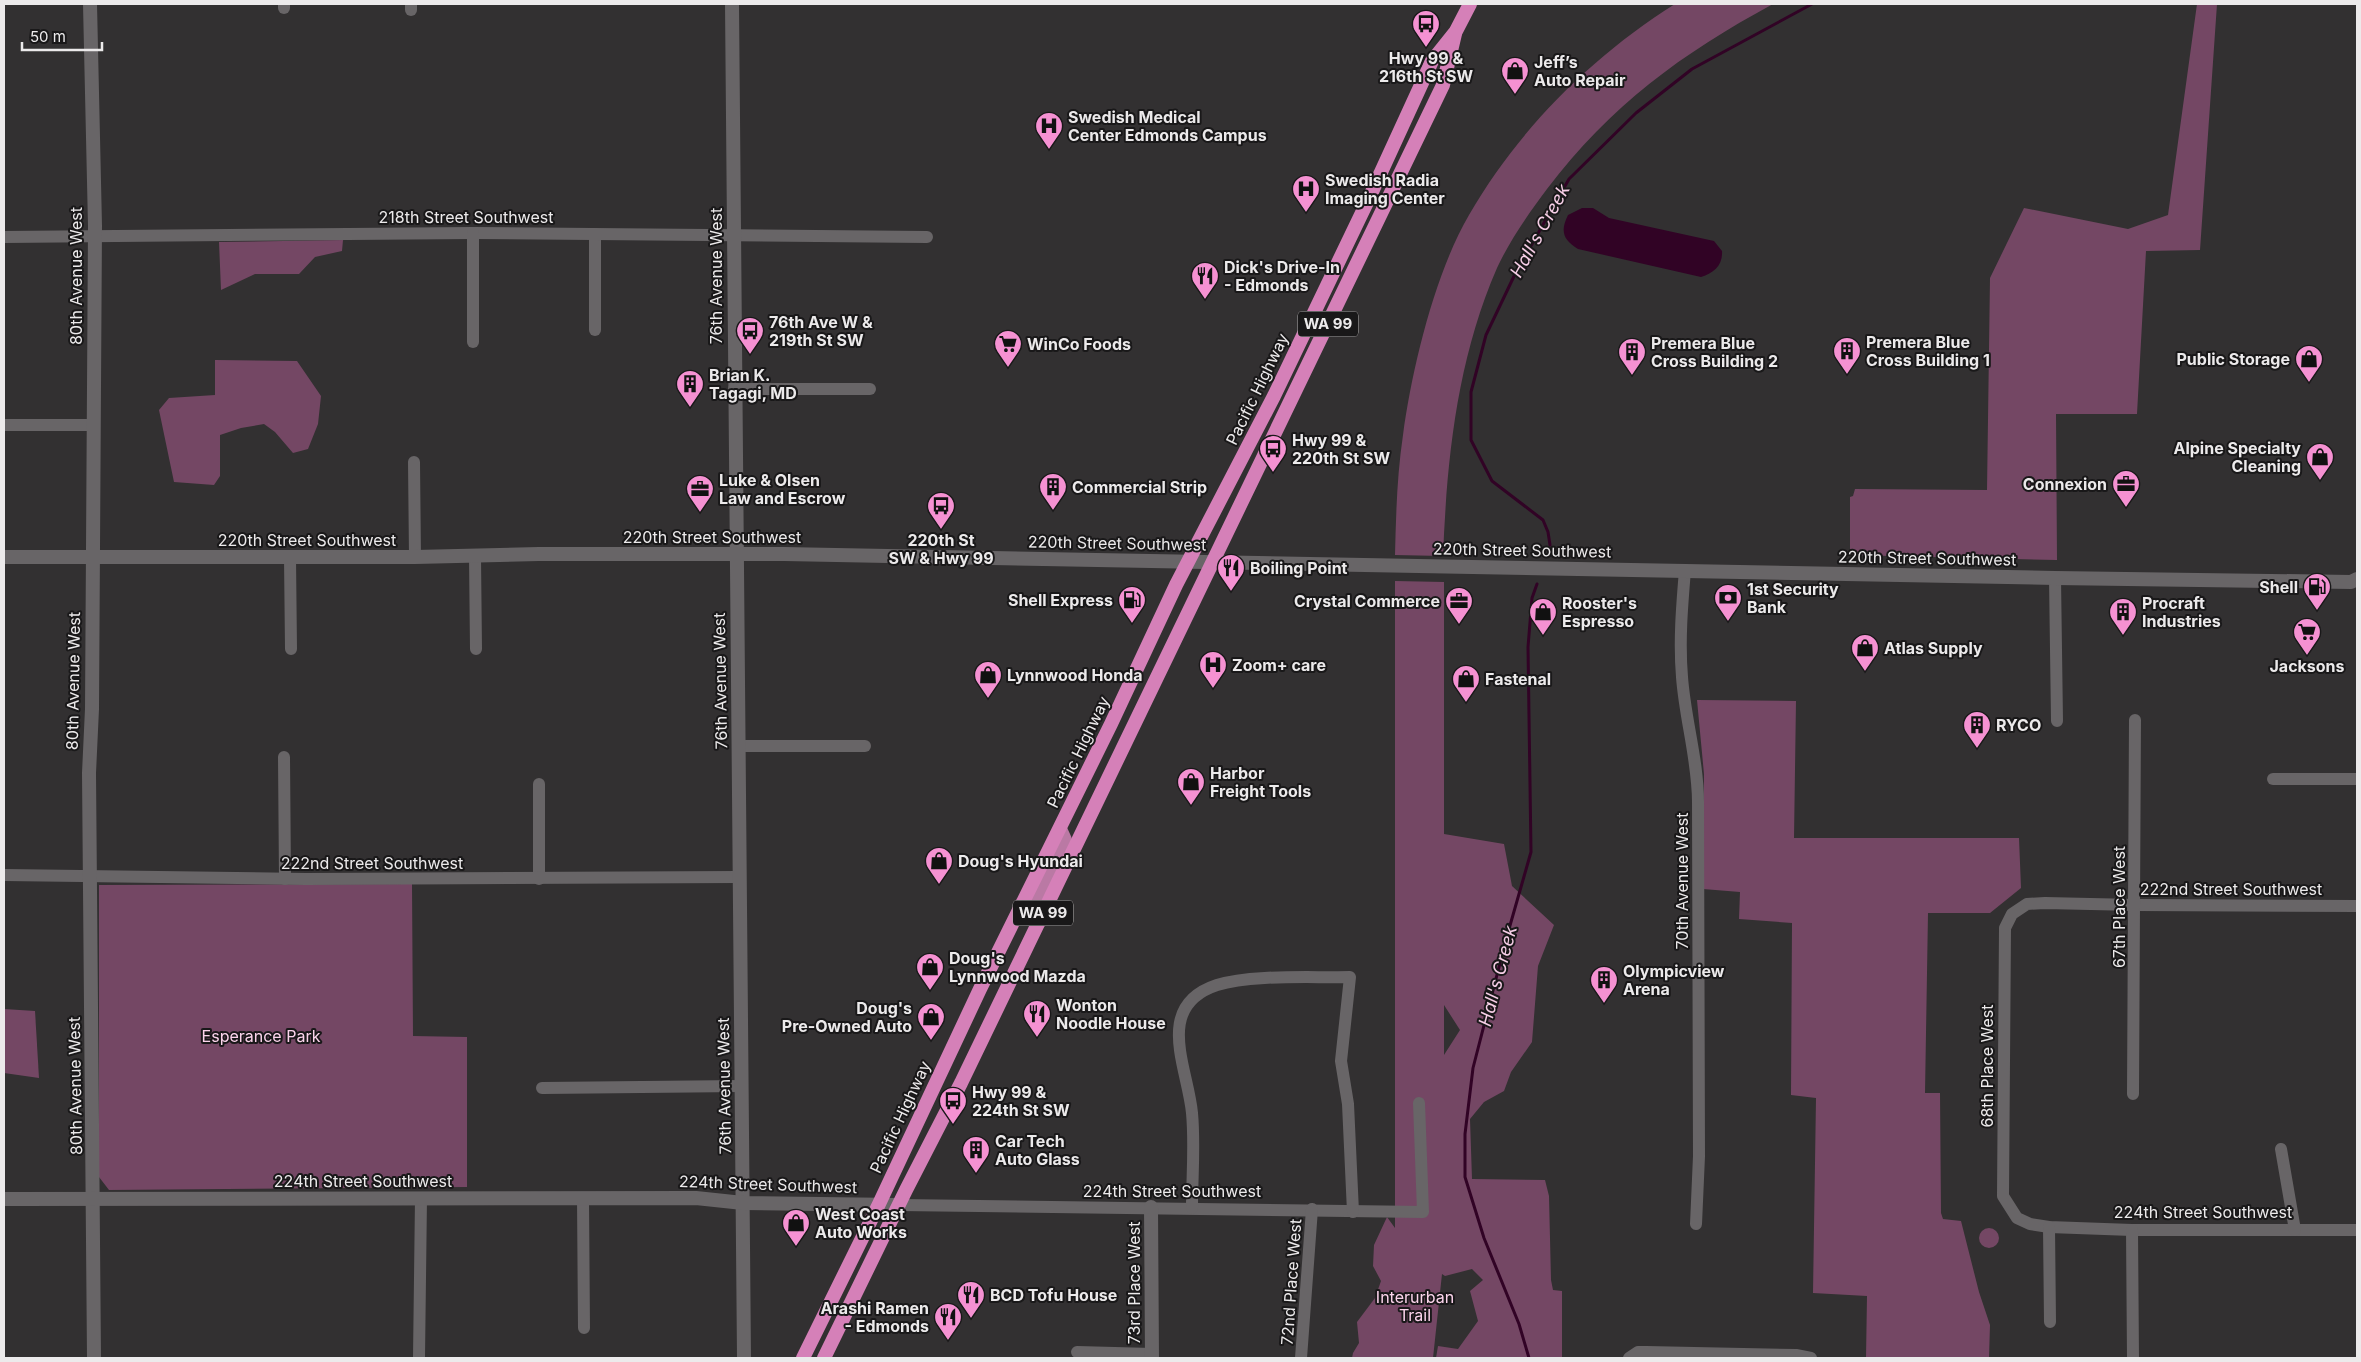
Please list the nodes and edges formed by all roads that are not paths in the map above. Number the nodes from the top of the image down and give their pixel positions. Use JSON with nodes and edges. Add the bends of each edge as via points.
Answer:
{"nodes":[{"id":1,"x":90,"y":4,"type":"edge"},
{"id":2,"x":732,"y":4,"type":"edge"},
{"id":3,"x":1470,"y":4,"type":"edge"},
{"id":4,"x":1456,"y":31,"type":"junction"},
{"id":5,"x":474,"y":233,"type":"junction"},
{"id":6,"x":595,"y":234,"type":"junction"},
{"id":7,"x":95,"y":235,"type":"junction"},
{"id":8,"x":733,"y":235,"type":"junction"},
{"id":9,"x":4,"y":237,"type":"edge"},
{"id":10,"x":927,"y":237,"type":"dead end"},
{"id":11,"x":595,"y":330,"type":"dead end"},
{"id":12,"x":473,"y":342,"type":"dead end"},
{"id":13,"x":734,"y":389,"type":"junction"},
{"id":14,"x":870,"y":389,"type":"dead end"},
{"id":15,"x":4,"y":425,"type":"edge"},
{"id":16,"x":93,"y":425,"type":"junction"},
{"id":17,"x":414,"y":462,"type":"dead end"},
{"id":18,"x":735,"y":554,"type":"junction"},
{"id":19,"x":4,"y":557,"type":"edge"},
{"id":20,"x":92,"y":557,"type":"junction"},
{"id":21,"x":415,"y":557,"type":"junction"},
{"id":22,"x":475,"y":557,"type":"junction"},
{"id":23,"x":290,"y":558,"type":"junction"},
{"id":24,"x":1189,"y":562,"type":"junction"},
{"id":25,"x":1212,"y":562,"type":"junction"},
{"id":26,"x":1685,"y":570,"type":"junction"},
{"id":27,"x":2055,"y":578,"type":"junction"},
{"id":28,"x":2355,"y":582,"type":"edge"},
{"id":29,"x":290,"y":649,"type":"dead end"},
{"id":30,"x":476,"y":649,"type":"dead end"},
{"id":31,"x":2135,"y":720,"type":"dead end"},
{"id":32,"x":2057,"y":721,"type":"dead end"},
{"id":33,"x":738,"y":746,"type":"junction"},
{"id":34,"x":865,"y":746,"type":"dead end"},
{"id":35,"x":284,"y":758,"type":"dead end"},
{"id":36,"x":2273,"y":779,"type":"dead end"},
{"id":37,"x":2357,"y":780,"type":"edge"},
{"id":38,"x":539,"y":784,"type":"dead end"},
{"id":39,"x":1060,"y":829,"type":"junction"},
{"id":40,"x":4,"y":875,"type":"edge"},
{"id":41,"x":89,"y":876,"type":"junction"},
{"id":42,"x":740,"y":878,"type":"junction"},
{"id":43,"x":285,"y":879,"type":"junction"},
{"id":44,"x":539,"y":879,"type":"junction"},
{"id":45,"x":2045,"y":903,"type":"joint"},
{"id":46,"x":2136,"y":906,"type":"junction"},
{"id":47,"x":2357,"y":906,"type":"edge"},
{"id":48,"x":1040,"y":920,"type":"junction"},
{"id":49,"x":741,"y":1086,"type":"junction"},
{"id":50,"x":542,"y":1088,"type":"dead end"},
{"id":51,"x":2134,"y":1094,"type":"dead end"},
{"id":52,"x":1419,"y":1103,"type":"dead end"},
{"id":53,"x":2281,"y":1149,"type":"dead end"},
{"id":54,"x":743,"y":1172,"type":"junction"},
{"id":55,"x":421,"y":1198,"type":"junction"},
{"id":56,"x":4,"y":1199,"type":"edge"},
{"id":57,"x":93,"y":1199,"type":"junction"},
{"id":58,"x":583,"y":1199,"type":"junction"},
{"id":59,"x":743,"y":1203,"type":"junction"},
{"id":60,"x":761,"y":1203,"type":"junction"},
{"id":61,"x":879,"y":1204,"type":"junction"},
{"id":62,"x":899,"y":1205,"type":"junction"},
{"id":63,"x":1151,"y":1207,"type":"junction"},
{"id":64,"x":1192,"y":1208,"type":"junction"},
{"id":65,"x":1312,"y":1209,"type":"junction"},
{"id":66,"x":1353,"y":1212,"type":"junction"},
{"id":67,"x":1696,"y":1224,"type":"dead end"},
{"id":68,"x":2049,"y":1227,"type":"junction"},
{"id":69,"x":2132,"y":1230,"type":"junction"},
{"id":70,"x":2295,"y":1230,"type":"junction"},
{"id":71,"x":2357,"y":1230,"type":"edge"},
{"id":72,"x":2050,"y":1322,"type":"dead end"},
{"id":73,"x":584,"y":1328,"type":"dead end"},
{"id":74,"x":1078,"y":1352,"type":"dead end"},
{"id":75,"x":1152,"y":1356,"type":"edge"},
{"id":76,"x":1631,"y":1357,"type":"edge"},
{"id":77,"x":94,"y":1358,"type":"edge"},
{"id":78,"x":419,"y":1358,"type":"edge"},
{"id":79,"x":744,"y":1358,"type":"edge"},
{"id":80,"x":803,"y":1358,"type":"edge"},
{"id":81,"x":824,"y":1358,"type":"edge"},
{"id":82,"x":1301,"y":1358,"type":"edge"},
{"id":83,"x":1811,"y":1358,"type":"edge"},
{"id":84,"x":2133,"y":1358,"type":"edge"}],
"edges":[{"from":1,"to":7,"type":"street","name":"80th Avenue West"},
{"from":2,"to":8,"type":"street","name":"76th Avenue West"},
{"from":3,"to":4,"type":"highway","name":"Pacific Highway","number":"WA 99"},
{"from":4,"to":24,"type":"highway","name":"Pacific Highway","number":"WA 99","via":[[1432,61],[1274,396]]},
{"from":4,"to":25,"type":"highway","name":"Pacific Highway","number":"WA 99","via":[[1447,77]]},
{"from":5,"to":6,"type":"street","name":"218th Street Southwest"},
{"from":5,"to":7,"type":"street","name":"218th Street Southwest"},
{"from":5,"to":12,"type":"street"},
{"from":6,"to":8,"type":"street","name":"218th Street Southwest"},
{"from":6,"to":11,"type":"street"},
{"from":7,"to":9,"type":"street","name":"218th Street Southwest"},
{"from":7,"to":16,"type":"street","name":"80th Avenue West"},
{"from":8,"to":10,"type":"street","name":"218th Street Southwest"},
{"from":8,"to":13,"type":"street","name":"76th Avenue West"},
{"from":13,"to":14,"type":"street"},
{"from":13,"to":18,"type":"street","name":"76th Avenue West"},
{"from":15,"to":16,"type":"street"},
{"from":16,"to":20,"type":"street","name":"80th Avenue West"},
{"from":17,"to":21,"type":"street"},
{"from":18,"to":22,"type":"street","name":"220th Street Southwest"},
{"from":18,"to":24,"type":"street","name":"220th Street Southwest"},
{"from":18,"to":33,"type":"street","name":"76th Avenue West"},
{"from":19,"to":20,"type":"street","name":"220th Street Southwest"},
{"from":20,"to":23,"type":"street","name":"220th Street Southwest"},
{"from":20,"to":41,"type":"street","name":"80th Avenue West"},
{"from":21,"to":22,"type":"street","name":"220th Street Southwest"},
{"from":21,"to":23,"type":"street","name":"220th Street Southwest"},
{"from":22,"to":30,"type":"street"},
{"from":23,"to":29,"type":"street"},
{"from":24,"to":25,"type":"street","name":"220th Street Southwest"},
{"from":24,"to":39,"type":"highway","name":"Pacific Highway","number":"WA 99"},
{"from":25,"to":26,"type":"street","name":"220th Street Southwest"},
{"from":25,"to":48,"type":"highway","name":"Pacific Highway","number":"WA 99"},
{"from":26,"to":27,"type":"street","name":"220th Street Southwest"},
{"from":26,"to":67,"type":"street","name":"70th Avenue West","via":[[1680,636],[1682,679],[1698,781]]},
{"from":27,"to":28,"type":"street","name":"220th Street Southwest"},
{"from":27,"to":32,"type":"street"},
{"from":31,"to":46,"type":"street","name":"67th Place West"},
{"from":33,"to":34,"type":"street"},
{"from":33,"to":42,"type":"street","name":"76th Avenue West"},
{"from":35,"to":43,"type":"street"},
{"from":36,"to":37,"type":"street"},
{"from":38,"to":44,"type":"street"},
{"from":39,"to":48,"type":"main road","via":[[1065,840],[1038,900]]},
{"from":39,"to":61,"type":"highway","name":"Pacific Highway","number":"WA 99"},
{"from":40,"to":41,"type":"street","name":"222nd Street Southwest"},
{"from":41,"to":43,"type":"street","name":"222nd Street Southwest"},
{"from":41,"to":57,"type":"street","name":"80th Avenue West"},
{"from":42,"to":44,"type":"street","name":"222nd Street Southwest"},
{"from":42,"to":49,"type":"street","name":"76th Avenue West"},
{"from":43,"to":44,"type":"street","name":"222nd Street Southwest"},
{"from":45,"to":46,"type":"street","name":"222nd Street Southwest"},
{"from":45,"to":68,"type":"street","name":"68th Place West","via":[[2028,904],[2012,914],[2005,928],[2002,1196],[2017,1218]]},
{"from":46,"to":47,"type":"street","name":"222nd Street Southwest"},
{"from":46,"to":51,"type":"street","name":"67th Place West"},
{"from":48,"to":62,"type":"highway","name":"Pacific Highway","number":"WA 99"},
{"from":49,"to":50,"type":"street"},
{"from":49,"to":54,"type":"street","name":"76th Avenue West"},
{"from":52,"to":66,"type":"street","name":"224th Street Southwest","via":[[1423,1212]]},
{"from":53,"to":70,"type":"street"},
{"from":54,"to":59,"type":"street","name":"76th Avenue West"},
{"from":54,"to":60,"type":"street","via":[[751,1191]]},
{"from":55,"to":57,"type":"street","name":"224th Street Southwest"},
{"from":55,"to":58,"type":"street","name":"224th Street Southwest"},
{"from":55,"to":78,"type":"street"},
{"from":56,"to":57,"type":"street","name":"224th Street Southwest"},
{"from":57,"to":77,"type":"street","name":"80th Avenue West"},
{"from":58,"to":59,"type":"street","name":"224th Street Southwest","via":[[696,1198]]},
{"from":58,"to":73,"type":"street"},
{"from":59,"to":60,"type":"street","name":"224th Street Southwest"},
{"from":59,"to":79,"type":"street","name":"76th Avenue West"},
{"from":60,"to":61,"type":"street","name":"224th Street Southwest"},
{"from":61,"to":62,"type":"street","name":"224th Street Southwest"},
{"from":61,"to":80,"type":"highway","name":"Pacific Highway","number":"WA 99"},
{"from":62,"to":63,"type":"street","name":"224th Street Southwest"},
{"from":62,"to":81,"type":"highway","name":"Pacific Highway","number":"WA 99"},
{"from":63,"to":64,"type":"street","name":"224th Street Southwest"},
{"from":63,"to":75,"type":"street","name":"73rd Place West"},
{"from":64,"to":65,"type":"street","name":"224th Street Southwest"},
{"from":64,"to":66,"type":"street","via":[[1191,1102],[1178,1036],[1183,1013],[1196,995],[1217,985],[1251,979],[1350,977],[1341,1061],[1348,1104]]},
{"from":65,"to":66,"type":"street","name":"224th Street Southwest"},
{"from":65,"to":82,"type":"street","name":"72nd Place West"},
{"from":68,"to":69,"type":"street","name":"224th Street Southwest"},
{"from":68,"to":72,"type":"street"},
{"from":69,"to":70,"type":"street","name":"224th Street Southwest"},
{"from":69,"to":84,"type":"street"},
{"from":70,"to":71,"type":"street","name":"224th Street Southwest"},
{"from":74,"to":75,"type":"street"},
{"from":76,"to":83,"type":"street","via":[[1638,1352],[1654,1352]]}]}
